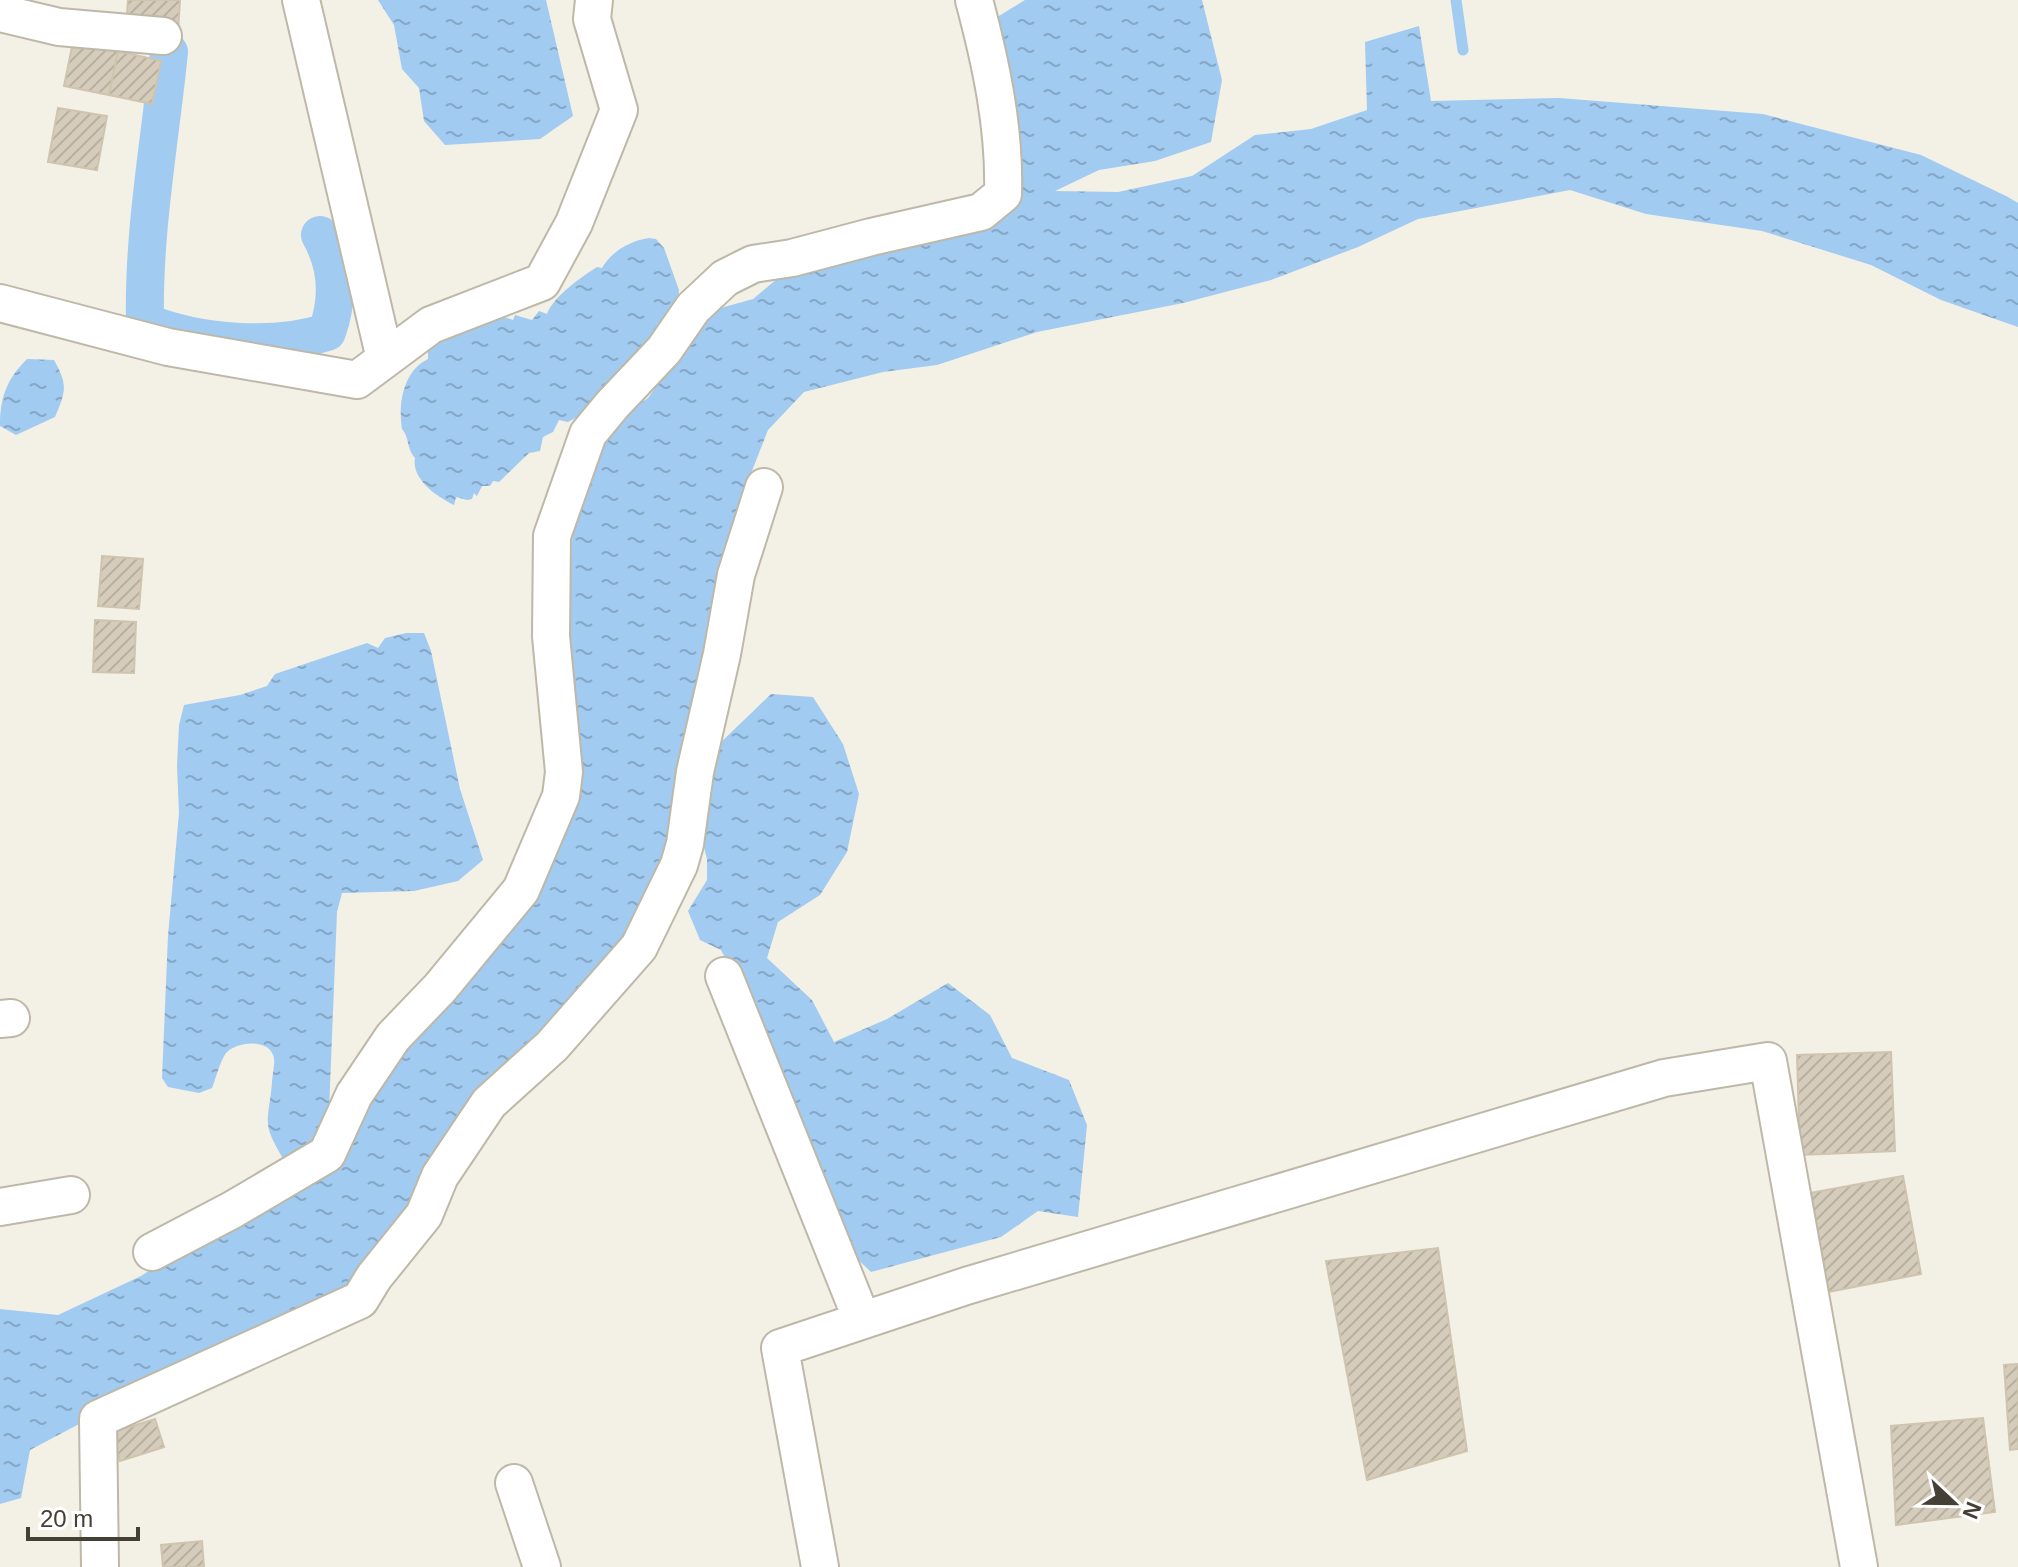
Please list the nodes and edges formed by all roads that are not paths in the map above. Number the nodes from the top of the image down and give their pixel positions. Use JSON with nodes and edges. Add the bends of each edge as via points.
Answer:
{"nodes":[{"id":1,"x":301,"y":0,"type":"edge"},
{"id":2,"x":594,"y":0,"type":"edge"},
{"id":3,"x":974,"y":0,"type":"edge"},
{"id":4,"x":0,"y":13,"type":"edge"},
{"id":5,"x":163,"y":36,"type":"dead end"},
{"id":6,"x":0,"y":303,"type":"edge"},
{"id":7,"x":385,"y":359,"type":"junction"},
{"id":8,"x":764,"y":487,"type":"dead end"},
{"id":9,"x":724,"y":976,"type":"dead end"},
{"id":10,"x":71,"y":1195,"type":"dead end"},
{"id":11,"x":0,"y":1207,"type":"edge"},
{"id":12,"x":152,"y":1252,"type":"dead end"},
{"id":13,"x":862,"y":1320,"type":"junction"},
{"id":14,"x":514,"y":1483,"type":"dead end"},
{"id":15,"x":100,"y":1567,"type":"edge"},
{"id":16,"x":542,"y":1567,"type":"edge"},
{"id":17,"x":820,"y":1567,"type":"edge"},
{"id":18,"x":1859,"y":1567,"type":"edge"}],
"edges":[{"from":1,"to":7,"type":"street"},
{"from":2,"to":7,"type":"street","via":[[592,19],[619,110],[574,223],[542,282],[431,325]]},
{"from":3,"to":12,"type":"street","via":[[1004,153],[1003,194],[981,212],[753,264],[725,278],[604,414],[588,434],[552,536],[551,636],[564,772],[561,796],[521,890],[393,1037],[354,1095],[327,1154]]},
{"from":4,"to":5,"type":"street","via":[[59,27]]},
{"from":6,"to":7,"type":"street","via":[[168,347],[357,380]]},
{"from":8,"to":15,"type":"street","via":[[736,575],[685,844],[639,947],[552,1046],[489,1103],[440,1176],[424,1215],[360,1300],[98,1419]]},
{"from":9,"to":13,"type":"street"},
{"from":10,"to":11,"type":"street"},
{"from":13,"to":17,"type":"street","via":[[780,1348]]},
{"from":13,"to":18,"type":"street","via":[[1664,1078],[1768,1061]]},
{"from":14,"to":16,"type":"street"}]}
